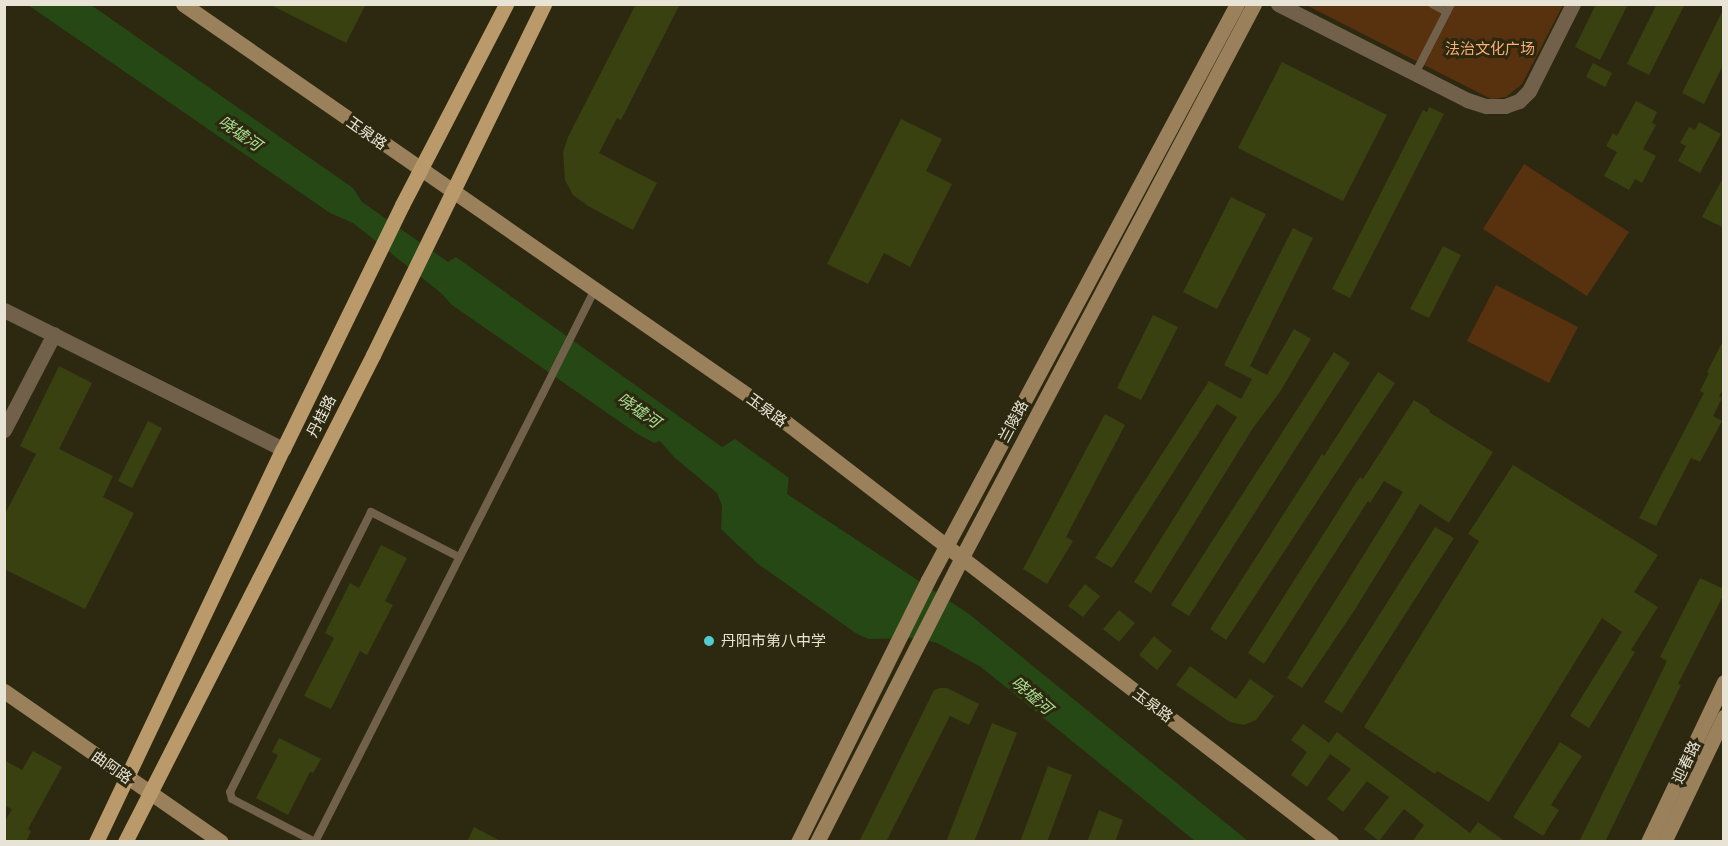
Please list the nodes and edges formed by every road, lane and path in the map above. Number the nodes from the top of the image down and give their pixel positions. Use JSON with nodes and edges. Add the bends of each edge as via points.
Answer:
{"nodes":[{"id":1,"x":183,"y":4,"type":"edge"},
{"id":2,"x":506,"y":4,"type":"edge"},
{"id":3,"x":544,"y":4,"type":"edge"},
{"id":4,"x":1237,"y":4,"type":"edge"},
{"id":5,"x":1254,"y":4,"type":"edge"},
{"id":6,"x":1278,"y":4,"type":"edge"},
{"id":7,"x":1431,"y":4,"type":"edge"},
{"id":8,"x":1573,"y":4,"type":"edge"},
{"id":9,"x":1449,"y":8,"type":"edge"},
{"id":10,"x":1416,"y":72,"type":"junction"},
{"id":11,"x":422,"y":171,"type":"junction"},
{"id":12,"x":452,"y":192,"type":"junction"},
{"id":13,"x":594,"y":291,"type":"junction"},
{"id":14,"x":4,"y":310,"type":"edge"},
{"id":15,"x":54,"y":334,"type":"junction"},
{"id":16,"x":4,"y":430,"type":"edge"},
{"id":17,"x":283,"y":449,"type":"junction"},
{"id":18,"x":946,"y":546,"type":"junction"},
{"id":19,"x":459,"y":557,"type":"junction"},
{"id":20,"x":962,"y":559,"type":"junction"},
{"id":21,"x":1724,"y":682,"type":"edge"},
{"id":22,"x":4,"y":691,"type":"edge"},
{"id":23,"x":1724,"y":717,"type":"edge"},
{"id":24,"x":128,"y":778,"type":"junction"},
{"id":25,"x":150,"y":793,"type":"junction"},
{"id":26,"x":96,"y":842,"type":"edge"},
{"id":27,"x":125,"y":842,"type":"edge"},
{"id":28,"x":221,"y":842,"type":"edge"},
{"id":29,"x":798,"y":842,"type":"edge"},
{"id":30,"x":817,"y":842,"type":"edge"},
{"id":31,"x":1331,"y":842,"type":"edge"},
{"id":32,"x":1648,"y":842,"type":"edge"},
{"id":33,"x":1664,"y":842,"type":"edge"}],
"edges":[{"from":1,"to":11,"type":"street","name":"玉泉路"},
{"from":2,"to":11,"type":"main road","name":"丹桂路"},
{"from":3,"to":12,"type":"main road","name":"丹桂路"},
{"from":4,"to":18,"type":"street","name":"兰陵路"},
{"from":5,"to":20,"type":"street","name":"兰陵路"},
{"from":6,"to":10,"type":"street"},
{"from":7,"to":9,"type":"lane"},
{"from":8,"to":10,"type":"street","via":[[1529,91],[1519,101],[1486,106]]},
{"from":9,"to":10,"type":"lane"},
{"from":11,"to":12,"type":"street","name":"玉泉路"},
{"from":11,"to":17,"type":"main road","name":"丹桂路"},
{"from":12,"to":13,"type":"street","name":"玉泉路"},
{"from":12,"to":25,"type":"main road","name":"丹桂路"},
{"from":13,"to":18,"type":"street","name":"玉泉路","via":[[775,414]]},
{"from":13,"to":19,"type":"lane"},
{"from":14,"to":15,"type":"street"},
{"from":15,"to":16,"type":"street"},
{"from":15,"to":17,"type":"street"},
{"from":17,"to":24,"type":"main road","name":"丹桂路"},
{"from":18,"to":20,"type":"street","name":"玉泉路"},
{"from":18,"to":29,"type":"street","name":"兰陵路"},
{"from":19,"to":19,"type":"lane","via":[[371,512],[230,792],[232,799],[315,842]]},
{"from":20,"to":30,"type":"street","name":"兰陵路"},
{"from":20,"to":31,"type":"street","name":"玉泉路"},
{"from":21,"to":32,"type":"street","name":"迎春路"},
{"from":22,"to":24,"type":"street","name":"曲阿路"},
{"from":23,"to":33,"type":"street","name":"迎春路"},
{"from":24,"to":25,"type":"street","name":"曲阿路"},
{"from":24,"to":26,"type":"main road","name":"丹桂路"},
{"from":25,"to":27,"type":"main road","name":"丹桂路"},
{"from":25,"to":28,"type":"street","name":"曲阿路"}]}
